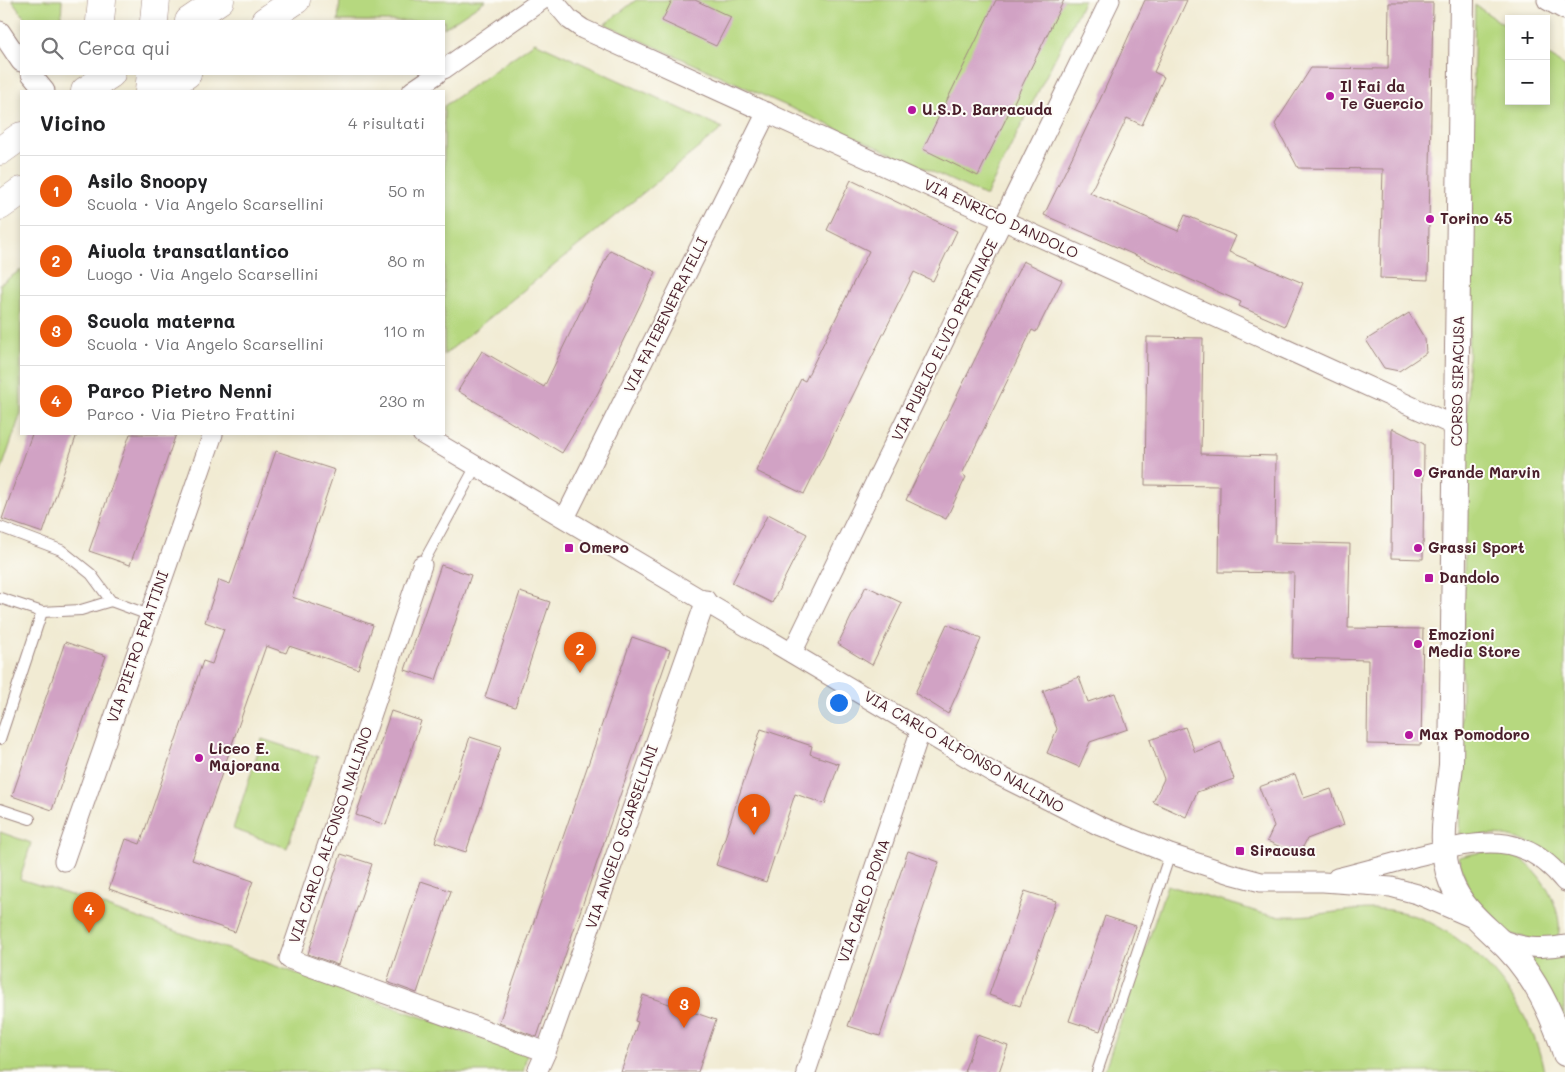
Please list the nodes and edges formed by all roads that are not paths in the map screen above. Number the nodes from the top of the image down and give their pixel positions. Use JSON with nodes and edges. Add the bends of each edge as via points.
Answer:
{"nodes":[{"id":1,"x":102,"y":0,"type":"edge"},
{"id":2,"x":156,"y":0,"type":"edge"},
{"id":3,"x":220,"y":0,"type":"edge"},
{"id":4,"x":296,"y":0,"type":"edge"},
{"id":5,"x":542,"y":0,"type":"edge"},
{"id":6,"x":553,"y":0,"type":"edge"},
{"id":7,"x":1110,"y":0,"type":"edge"},
{"id":8,"x":1462,"y":0,"type":"edge"},
{"id":9,"x":1547,"y":0,"type":"edge"},
{"id":10,"x":1565,"y":10,"type":"edge"},
{"id":11,"x":100,"y":20,"type":"edge"},
{"id":12,"x":154,"y":20,"type":"edge"},
{"id":13,"x":190,"y":20,"type":"edge"},
{"id":14,"x":266,"y":20,"type":"edge"},
{"id":15,"x":0,"y":31,"type":"edge"},
{"id":16,"x":20,"y":61,"type":"edge"},
{"id":17,"x":445,"y":68,"type":"edge"},
{"id":18,"x":32,"y":75,"type":"edge"},
{"id":19,"x":151,"y":75,"type":"edge"},
{"id":20,"x":186,"y":75,"type":"edge"},
{"id":21,"x":436,"y":75,"type":"edge"},
{"id":22,"x":44,"y":90,"type":"edge"},
{"id":23,"x":150,"y":90,"type":"edge"},
{"id":24,"x":164,"y":90,"type":"edge"},
{"id":25,"x":413,"y":90,"type":"edge"},
{"id":26,"x":767,"y":112,"type":"junction"},
{"id":27,"x":20,"y":137,"type":"edge"},
{"id":28,"x":0,"y":151,"type":"edge"},
{"id":29,"x":20,"y":192,"type":"edge"},
{"id":30,"x":0,"y":206,"type":"edge"},
{"id":31,"x":1003,"y":220,"type":"junction"},
{"id":32,"x":1457,"y":427,"type":"junction"},
{"id":33,"x":213,"y":435,"type":"edge"},
{"id":34,"x":424,"y":435,"type":"edge"},
{"id":35,"x":476,"y":466,"type":"junction"},
{"id":36,"x":565,"y":518,"type":"junction"},
{"id":37,"x":0,"y":527,"type":"edge"},
{"id":38,"x":422,"y":565,"type":"joint"},
{"id":39,"x":0,"y":598,"type":"edge"},
{"id":40,"x":706,"y":600,"type":"junction"},
{"id":41,"x":110,"y":602,"type":"junction"},
{"id":42,"x":42,"y":612,"type":"junction"},
{"id":43,"x":149,"y":615,"type":"junction"},
{"id":44,"x":792,"y":653,"type":"junction"},
{"id":45,"x":921,"y":729,"type":"junction"},
{"id":46,"x":0,"y":739,"type":"edge"},
{"id":47,"x":0,"y":809,"type":"edge"},
{"id":48,"x":30,"y":819,"type":"dead end"},
{"id":49,"x":1444,"y":850,"type":"junction"},
{"id":50,"x":1170,"y":854,"type":"junction"},
{"id":51,"x":64,"y":861,"type":"dead end"},
{"id":52,"x":1322,"y":882,"type":"junction"},
{"id":53,"x":1565,"y":882,"type":"edge"},
{"id":54,"x":1476,"y":919,"type":"junction"},
{"id":55,"x":1497,"y":938,"type":"junction"},
{"id":56,"x":1565,"y":945,"type":"edge"},
{"id":57,"x":546,"y":1052,"type":"junction"},
{"id":58,"x":1565,"y":1054,"type":"edge"},
{"id":59,"x":537,"y":1072,"type":"edge"},
{"id":60,"x":806,"y":1072,"type":"edge"},
{"id":61,"x":1097,"y":1072,"type":"edge"}],
"edges":[{"from":1,"to":11,"type":"main road"},
{"from":2,"to":12,"type":"main road"},
{"from":3,"to":13,"type":"main road"},
{"from":4,"to":14,"type":"main road"},
{"from":5,"to":17,"type":"street"},
{"from":6,"to":26,"type":"street","name":"VIA ENRICO DANDOLO","via":[[570,20],[583,28]]},
{"from":7,"to":31,"type":"street","name":"VIA PUBLIO ELVIO PERTINACE"},
{"from":8,"to":32,"type":"street","name":"CORSO SIRACUSA"},
{"from":9,"to":10,"type":"street"},
{"from":15,"to":16,"type":"street"},
{"from":18,"to":22,"type":"street"},
{"from":19,"to":23,"type":"main road"},
{"from":20,"to":24,"type":"main road"},
{"from":21,"to":25,"type":"street"},
{"from":26,"to":31,"type":"street","name":"VIA ENRICO DANDOLO"},
{"from":26,"to":36,"type":"street","name":"VIA FATEBENEFRATELLI"},
{"from":27,"to":28,"type":"main road"},
{"from":29,"to":30,"type":"main road"},
{"from":31,"to":32,"type":"street","name":"VIA ENRICO DANDOLO"},
{"from":31,"to":44,"type":"street","name":"VIA PUBLIO ELVIO PERTINACE"},
{"from":32,"to":49,"type":"street","name":"CORSO SIRACUSA","via":[[1451,765]]},
{"from":33,"to":43,"type":"street","name":"VIA PIETRO FRATTINI"},
{"from":34,"to":35,"type":"street","name":"VIA CARLO ALFONSO NALLINO"},
{"from":35,"to":36,"type":"street","name":"VIA CARLO ALFONSO NALLINO"},
{"from":35,"to":38,"type":"lane"},
{"from":36,"to":40,"type":"street","name":"VIA CARLO ALFONSO NALLINO"},
{"from":37,"to":41,"type":"lane","via":[[61,550],[91,574]]},
{"from":38,"to":57,"type":"street","name":"VIA CARLO ALFONSO NALLINO","via":[[289,959]]},
{"from":39,"to":42,"type":"lane"},
{"from":40,"to":44,"type":"street","name":"VIA CARLO ALFONSO NALLINO"},
{"from":40,"to":57,"type":"street","name":"VIA ANGELO SCARSELLINI"},
{"from":41,"to":42,"type":"lane","via":[[81,610]]},
{"from":41,"to":43,"type":"lane"},
{"from":42,"to":46,"type":"lane"},
{"from":43,"to":51,"type":"street","name":"VIA PIETRO FRATTINI"},
{"from":44,"to":45,"type":"street","name":"VIA CARLO ALFONSO NALLINO"},
{"from":45,"to":50,"type":"street","name":"VIA CARLO ALFONSO NALLINO","via":[[1044,800]]},
{"from":45,"to":60,"type":"street","name":"VIA CARLO POMA"},
{"from":47,"to":48,"type":"lane"},
{"from":49,"to":52,"type":"street","name":"VIA CARLO ALFONSO NALLINO"},
{"from":49,"to":53,"type":"street","name":"VIA CARLO ALFONSO NALLINO","via":[[1485,841],[1524,848],[1543,859]]},
{"from":49,"to":54,"type":"street","name":"CORSO SIRACUSA","via":[[1451,881]]},
{"from":50,"to":52,"type":"street","name":"VIA CARLO ALFONSO NALLINO","via":[[1261,882]]},
{"from":50,"to":61,"type":"lane"},
{"from":52,"to":54,"type":"street","name":"VIA CARLO ALFONSO NALLINO","via":[[1391,887],[1417,894]]},
{"from":54,"to":55,"type":"street","name":"CORSO SIRACUSA"},
{"from":55,"to":56,"type":"street","via":[[1518,946]]},
{"from":55,"to":58,"type":"street","name":"CORSO SIRACUSA","via":[[1523,967],[1541,994],[1557,1027]]},
{"from":57,"to":59,"type":"street","name":"VIA ANGELO SCARSELLINI"}]}
